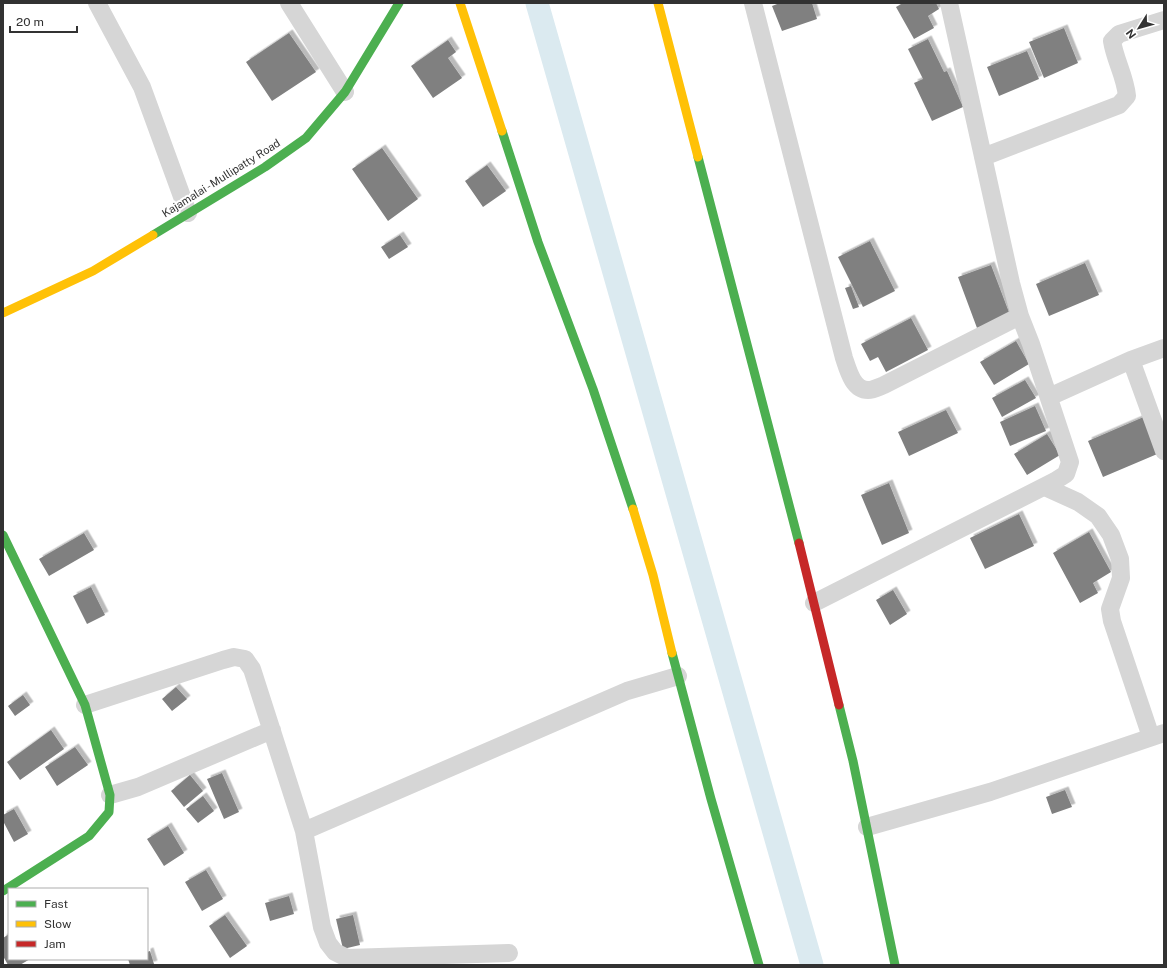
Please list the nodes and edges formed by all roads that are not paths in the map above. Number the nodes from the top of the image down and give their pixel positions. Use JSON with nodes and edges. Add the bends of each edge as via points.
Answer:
{"nodes":[{"id":1,"x":97,"y":3,"type":"edge"},
{"id":2,"x":289,"y":3,"type":"edge"},
{"id":3,"x":399,"y":3,"type":"edge"},
{"id":4,"x":460,"y":3,"type":"edge"},
{"id":5,"x":658,"y":3,"type":"edge"},
{"id":6,"x":753,"y":3,"type":"edge"},
{"id":7,"x":949,"y":3,"type":"edge"},
{"id":8,"x":1164,"y":20,"type":"edge"},
{"id":9,"x":345,"y":92,"type":"junction"},
{"id":10,"x":983,"y":157,"type":"junction"},
{"id":11,"x":188,"y":213,"type":"junction"},
{"id":12,"x":3,"y":313,"type":"edge"},
{"id":13,"x":1020,"y":316,"type":"junction"},
{"id":14,"x":1164,"y":348,"type":"edge"},
{"id":15,"x":1131,"y":360,"type":"junction"},
{"id":16,"x":1049,"y":397,"type":"junction"},
{"id":17,"x":1164,"y":451,"type":"edge"},
{"id":18,"x":1045,"y":486,"type":"junction"},
{"id":19,"x":3,"y":535,"type":"edge"},
{"id":20,"x":814,"y":603,"type":"junction"},
{"id":21,"x":678,"y":676,"type":"junction"},
{"id":22,"x":85,"y":705,"type":"junction"},
{"id":23,"x":272,"y":730,"type":"junction"},
{"id":24,"x":1158,"y":735,"type":"edge"},
{"id":25,"x":110,"y":795,"type":"junction"},
{"id":26,"x":867,"y":827,"type":"junction"},
{"id":27,"x":304,"y":831,"type":"junction"},
{"id":28,"x":3,"y":891,"type":"edge"},
{"id":29,"x":510,"y":953,"type":"dead end"},
{"id":30,"x":759,"y":965,"type":"edge"},
{"id":31,"x":895,"y":965,"type":"edge"}],
"edges":[{"from":1,"to":11,"type":"street","via":[[142,87]]},
{"from":2,"to":9,"type":"street"},
{"from":3,"to":9,"type":"street","name":"Kajamalai - Mullipatty Road"},
{"from":4,"to":21,"type":"street","via":[[538,242],[594,389],[653,575]]},
{"from":5,"to":20,"type":"street"},
{"from":6,"to":13,"type":"street","via":[[844,358],[850,376],[859,388],[869,390],[884,385]]},
{"from":7,"to":10,"type":"street"},
{"from":8,"to":10,"type":"street","via":[[1119,34],[1112,41],[1126,84],[1127,96],[1119,105]]},
{"from":9,"to":11,"type":"street","name":"Kajamalai - Mullipatty Road","via":[[306,138],[265,167]]},
{"from":10,"to":13,"type":"street"},
{"from":11,"to":12,"type":"street","name":"Kajamalai - Mullipatty Road","via":[[93,271]]},
{"from":13,"to":16,"type":"street"},
{"from":14,"to":15,"type":"street"},
{"from":15,"to":16,"type":"street"},
{"from":15,"to":17,"type":"street"},
{"from":16,"to":18,"type":"street","via":[[1070,462],[1066,474]]},
{"from":18,"to":20,"type":"street"},
{"from":18,"to":24,"type":"street","via":[[1078,502],[1098,516],[1111,535],[1120,559],[1121,578],[1110,609],[1112,621]]},
{"from":19,"to":22,"type":"street"},
{"from":20,"to":26,"type":"street"},
{"from":21,"to":27,"type":"street","via":[[627,691]]},
{"from":21,"to":30,"type":"street"},
{"from":22,"to":23,"type":"street","via":[[234,657],[245,659],[252,669]]},
{"from":22,"to":25,"type":"street"},
{"from":23,"to":25,"type":"street","via":[[138,787]]},
{"from":23,"to":27,"type":"street"},
{"from":24,"to":26,"type":"street","via":[[990,792]]},
{"from":25,"to":28,"type":"street","via":[[109,812],[89,836]]},
{"from":26,"to":31,"type":"street"},
{"from":27,"to":29,"type":"street","via":[[322,927],[328,943],[335,952],[347,958]]}]}
